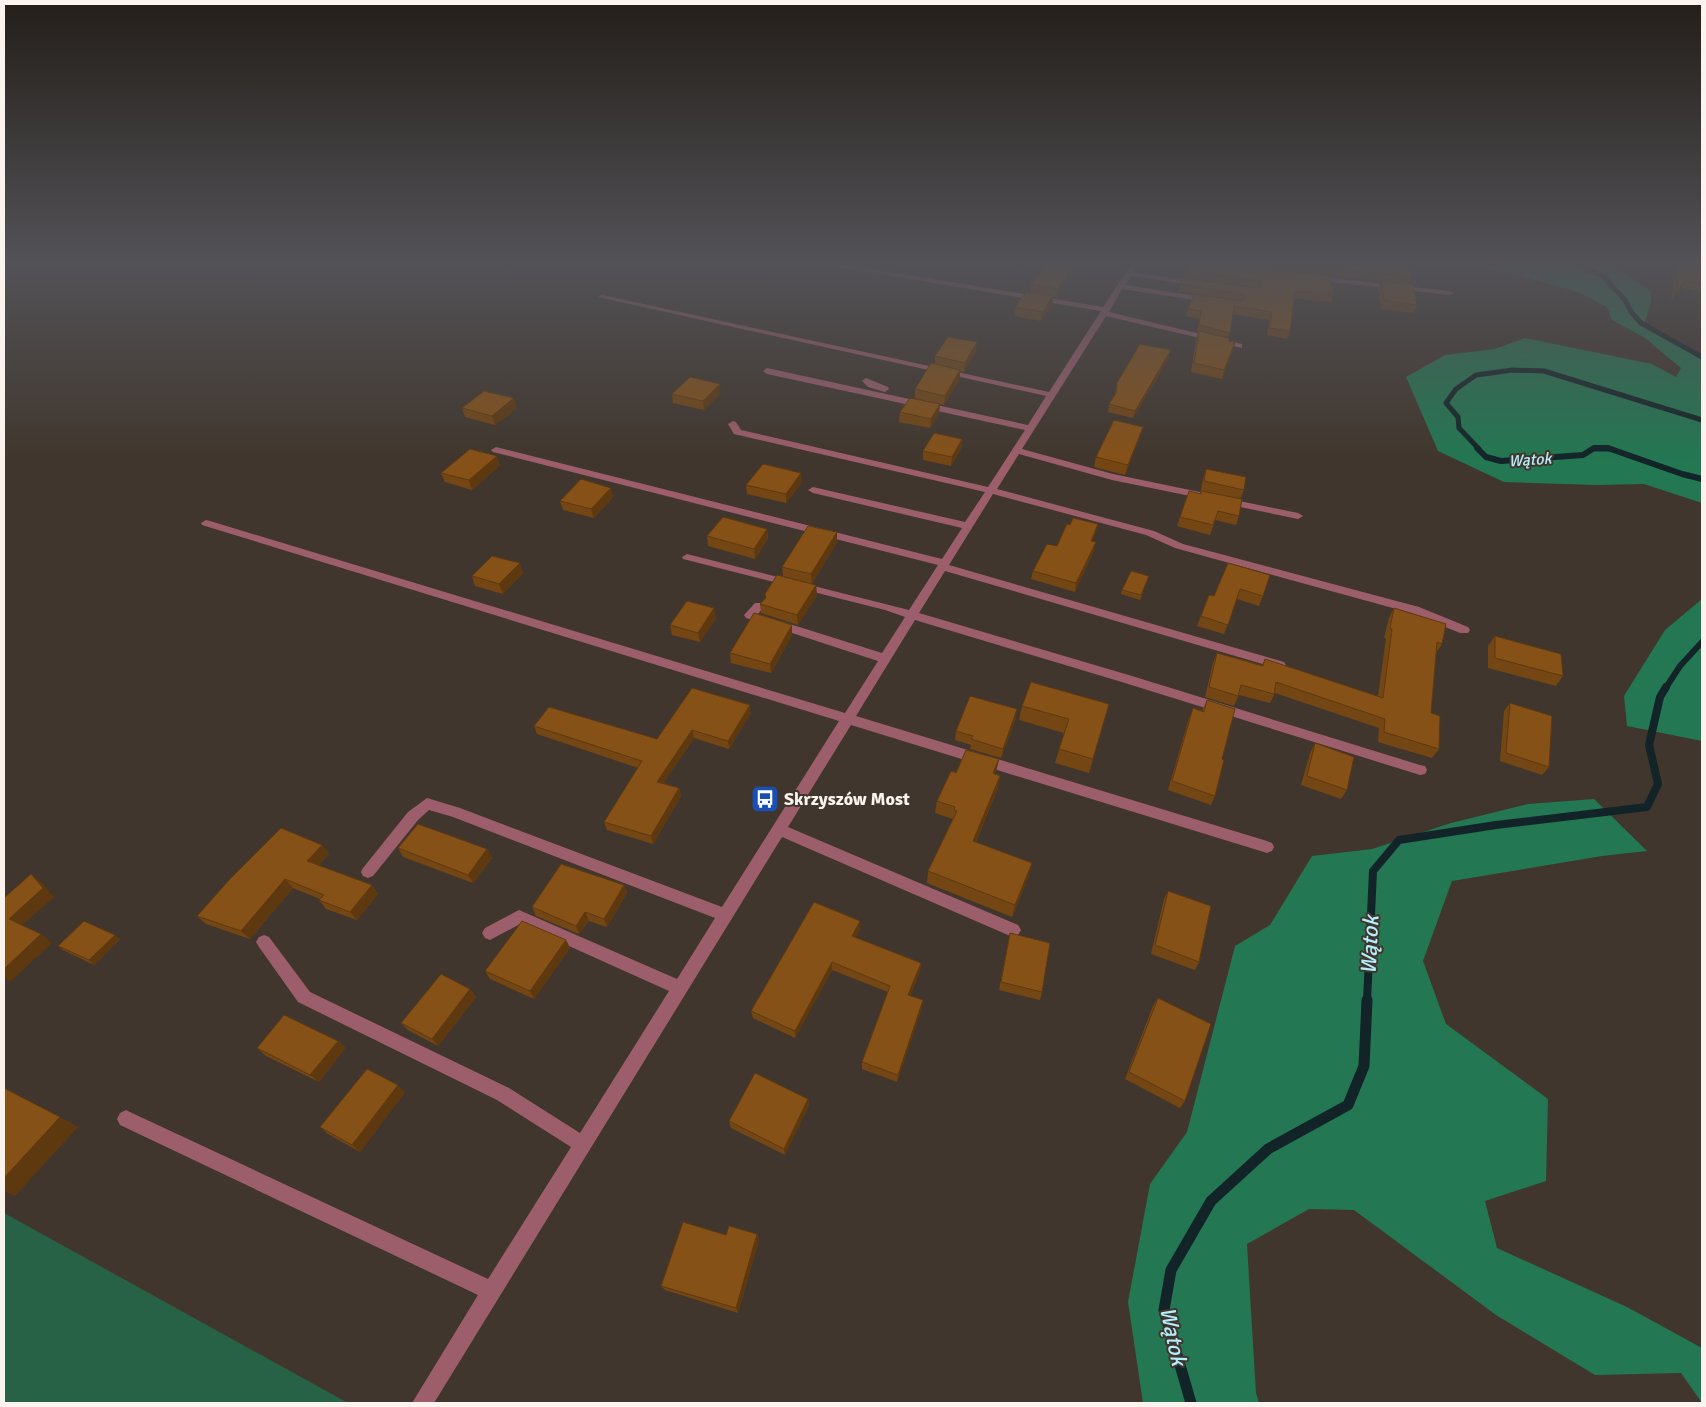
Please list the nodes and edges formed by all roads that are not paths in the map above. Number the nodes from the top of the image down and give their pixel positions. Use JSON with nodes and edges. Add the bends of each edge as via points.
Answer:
{"nodes":[{"id":1,"x":757,"y":331,"type":"edge"},
{"id":2,"x":1093,"y":331,"type":"edge"},
{"id":3,"x":1181,"y":331,"type":"edge"},
{"id":4,"x":1239,"y":346,"type":"dead end"},
{"id":5,"x":767,"y":370,"type":"dead end"},
{"id":6,"x":866,"y":381,"type":"dead end"},
{"id":7,"x":1052,"y":395,"type":"junction"},
{"id":8,"x":733,"y":424,"type":"dead end"},
{"id":9,"x":1032,"y":424,"type":"junction"},
{"id":10,"x":496,"y":450,"type":"dead end"},
{"id":11,"x":1015,"y":450,"type":"junction"},
{"id":12,"x":813,"y":490,"type":"dead end"},
{"id":13,"x":991,"y":490,"type":"junction"},
{"id":14,"x":1298,"y":516,"type":"dead end"},
{"id":15,"x":206,"y":523,"type":"dead end"},
{"id":16,"x":969,"y":526,"type":"junction"},
{"id":17,"x":687,"y":557,"type":"dead end"},
{"id":18,"x":944,"y":565,"type":"junction"},
{"id":19,"x":758,"y":606,"type":"dead end"},
{"id":20,"x":913,"y":615,"type":"junction"},
{"id":21,"x":1464,"y":630,"type":"dead end"},
{"id":22,"x":886,"y":659,"type":"junction"},
{"id":23,"x":1283,"y":666,"type":"edge"},
{"id":24,"x":849,"y":718,"type":"junction"},
{"id":25,"x":1420,"y":770,"type":"dead end"},
{"id":26,"x":779,"y":829,"type":"junction"},
{"id":27,"x":1268,"y":847,"type":"dead end"},
{"id":28,"x":368,"y":872,"type":"dead end"},
{"id":29,"x":725,"y":915,"type":"junction"},
{"id":30,"x":1013,"y":930,"type":"dead end"},
{"id":31,"x":490,"y":933,"type":"dead end"},
{"id":32,"x":264,"y":942,"type":"dead end"},
{"id":33,"x":680,"y":988,"type":"junction"},
{"id":34,"x":126,"y":1119,"type":"dead end"},
{"id":35,"x":584,"y":1144,"type":"junction"},
{"id":36,"x":492,"y":1291,"type":"junction"},
{"id":37,"x":422,"y":1403,"type":"edge"}],
"edges":[{"from":1,"to":7,"type":"street"},
{"from":2,"to":7,"type":"street"},
{"from":3,"to":4,"type":"street"},
{"from":5,"to":9,"type":"street"},
{"from":6,"to":9,"type":"street","via":[[871,385]]},
{"from":7,"to":9,"type":"street"},
{"from":8,"to":13,"type":"street","via":[[737,432]]},
{"from":9,"to":11,"type":"street"},
{"from":10,"to":18,"type":"street"},
{"from":11,"to":13,"type":"street"},
{"from":11,"to":14,"type":"street","via":[[1112,476]]},
{"from":12,"to":16,"type":"street"},
{"from":13,"to":16,"type":"street"},
{"from":13,"to":21,"type":"street","via":[[1150,533],[1179,546],[1415,610]]},
{"from":15,"to":24,"type":"street"},
{"from":16,"to":18,"type":"street"},
{"from":17,"to":20,"type":"street"},
{"from":18,"to":20,"type":"street"},
{"from":18,"to":23,"type":"street"},
{"from":19,"to":22,"type":"street","via":[[750,615]]},
{"from":20,"to":22,"type":"street"},
{"from":20,"to":25,"type":"street"},
{"from":22,"to":24,"type":"street"},
{"from":24,"to":26,"type":"street"},
{"from":24,"to":27,"type":"street"},
{"from":26,"to":29,"type":"street"},
{"from":26,"to":30,"type":"street"},
{"from":28,"to":29,"type":"street","via":[[413,816],[427,804]]},
{"from":29,"to":33,"type":"street"},
{"from":31,"to":33,"type":"street","via":[[519,917]]},
{"from":32,"to":35,"type":"street","via":[[304,997],[503,1094]]},
{"from":33,"to":35,"type":"street"},
{"from":34,"to":36,"type":"street"},
{"from":35,"to":36,"type":"street"},
{"from":36,"to":37,"type":"street"}]}
